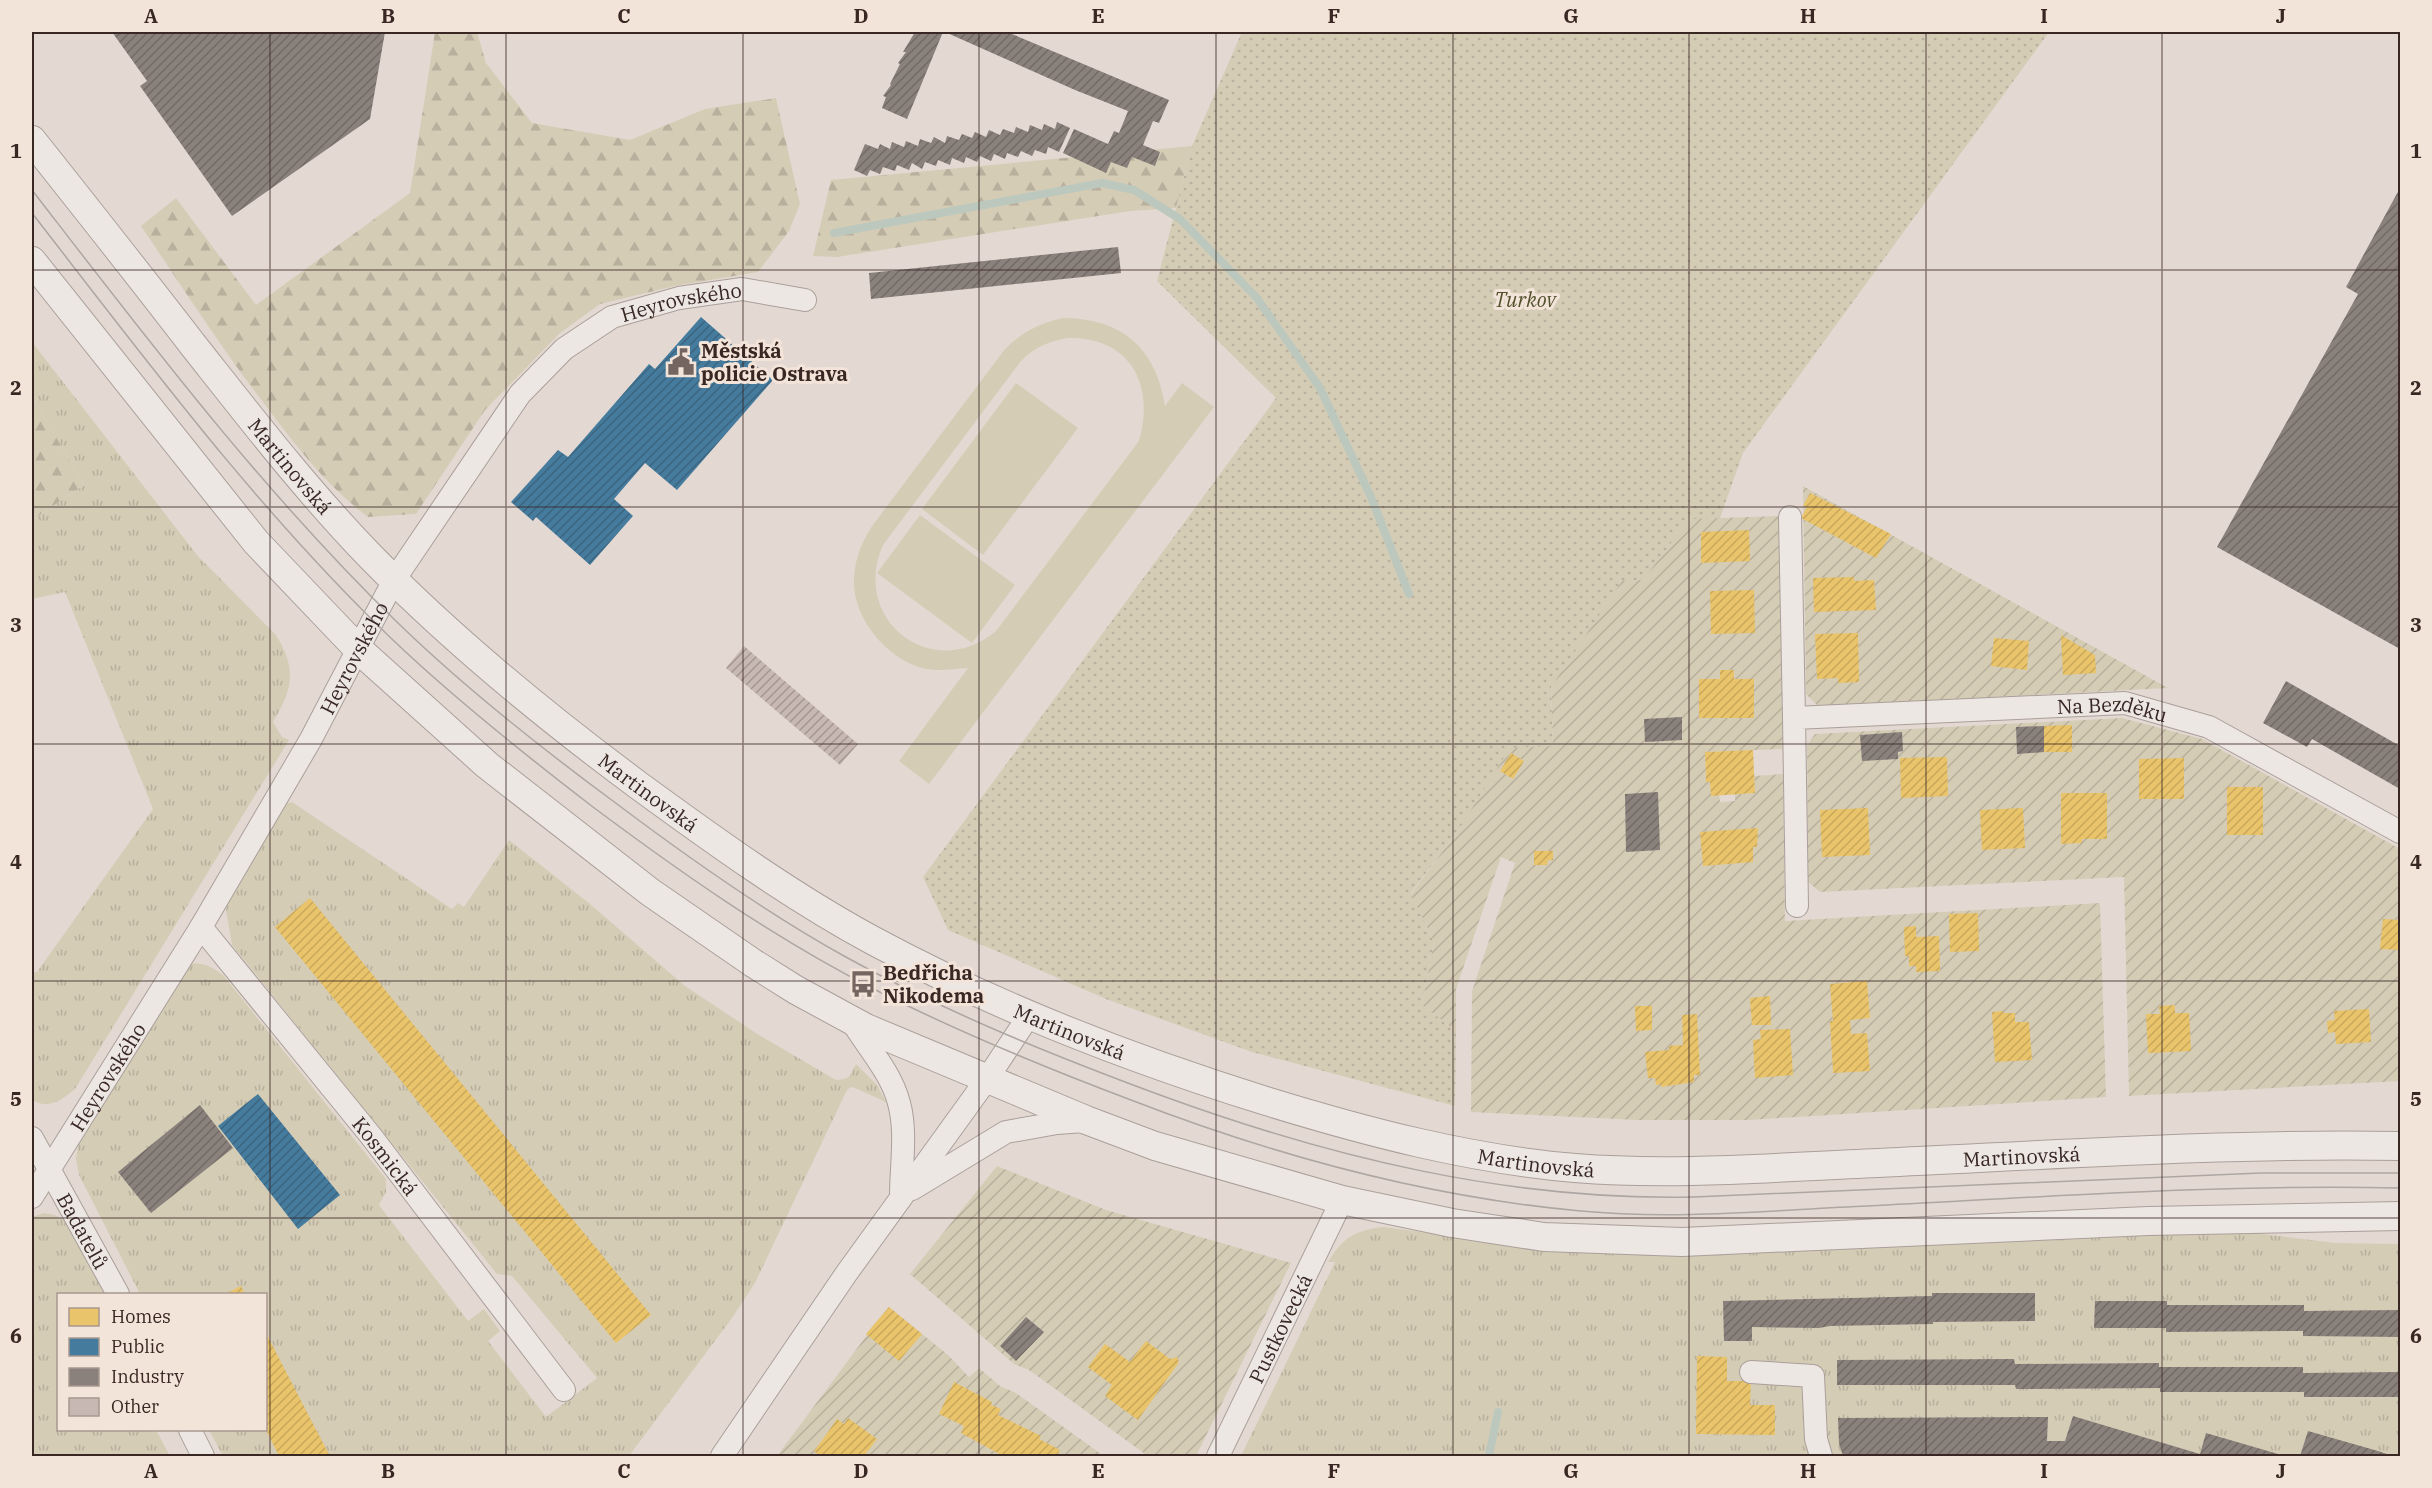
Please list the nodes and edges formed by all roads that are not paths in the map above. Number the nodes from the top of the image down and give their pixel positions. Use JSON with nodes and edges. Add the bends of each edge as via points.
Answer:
{"nodes":[{"id":1,"x":32,"y":140,"type":"edge"},
{"id":2,"x":32,"y":261,"type":"edge"},
{"id":3,"x":805,"y":300,"type":"dead end"},
{"id":4,"x":1790,"y":517,"type":"dead end"},
{"id":5,"x":394,"y":580,"type":"junction"},
{"id":6,"x":358,"y":649,"type":"junction"},
{"id":7,"x":1794,"y":718,"type":"junction"},
{"id":8,"x":2400,"y":832,"type":"edge"},
{"id":9,"x":1797,"y":906,"type":"dead end"},
{"id":10,"x":201,"y":927,"type":"junction"},
{"id":11,"x":1030,"y":1014,"type":"junction"},
{"id":12,"x":851,"y":1020,"type":"junction"},
{"id":13,"x":987,"y":1079,"type":"junction"},
{"id":14,"x":1086,"y":1120,"type":"junction"},
{"id":15,"x":32,"y":1138,"type":"edge"},
{"id":16,"x":2400,"y":1146,"type":"edge"},
{"id":17,"x":50,"y":1168,"type":"junction"},
{"id":18,"x":901,"y":1196,"type":"junction"},
{"id":19,"x":32,"y":1197,"type":"edge"},
{"id":20,"x":1342,"y":1200,"type":"junction"},
{"id":21,"x":2400,"y":1216,"type":"edge"},
{"id":22,"x":117,"y":1293,"type":"edge"},
{"id":23,"x":1751,"y":1372,"type":"dead end"},
{"id":24,"x":564,"y":1390,"type":"dead end"},
{"id":25,"x":190,"y":1431,"type":"edge"},
{"id":26,"x":203,"y":1456,"type":"edge"},
{"id":27,"x":722,"y":1456,"type":"edge"},
{"id":28,"x":1218,"y":1456,"type":"edge"},
{"id":29,"x":1821,"y":1456,"type":"edge"}],
"edges":[{"from":1,"to":5,"type":"street","name":"Martinovská","via":[[299,477]]},
{"from":2,"to":6,"type":"street","via":[[237,520]]},
{"from":3,"to":5,"type":"street","name":"Heyrovského","via":[[742,290],[679,298],[612,317],[564,349],[520,394]]},
{"from":4,"to":7,"type":"street"},
{"from":5,"to":6,"type":"street","name":"Heyrovského"},
{"from":5,"to":11,"type":"street","name":"Martinovská","via":[[546,715],[733,853],[868,938]]},
{"from":6,"to":10,"type":"street","name":"Heyrovského","via":[[291,774]]},
{"from":6,"to":12,"type":"street","via":[[461,744],[641,885],[753,963]]},
{"from":7,"to":8,"type":"street","name":"Na Bezděku","via":[[2125,703],[2209,727]]},
{"from":7,"to":9,"type":"street"},
{"from":10,"to":17,"type":"street","name":"Heyrovského"},
{"from":10,"to":24,"type":"street","name":"Kosmická","via":[[371,1136]]},
{"from":11,"to":13,"type":"street"},
{"from":11,"to":16,"type":"street","name":"Martinovská","via":[[1154,1064],[1335,1122],[1465,1153],[1574,1168],[1744,1169],[2279,1145]]},
{"from":12,"to":13,"type":"street"},
{"from":12,"to":18,"type":"street","via":[[888,1076],[900,1104]]},
{"from":13,"to":14,"type":"street"},
{"from":13,"to":18,"type":"street"},
{"from":14,"to":18,"type":"street","via":[[1006,1132]]},
{"from":14,"to":20,"type":"street","via":[[1172,1151]]},
{"from":15,"to":17,"type":"street","name":"Badatelů"},
{"from":17,"to":19,"type":"street","name":"Heyrovského"},
{"from":17,"to":22,"type":"street","name":"Badatelů"},
{"from":18,"to":27,"type":"street"},
{"from":20,"to":21,"type":"street","via":[[1523,1235],[1641,1242],[2170,1220]]},
{"from":20,"to":28,"type":"street","name":"Pustkovecká"},
{"from":23,"to":29,"type":"street","via":[[1813,1376],[1816,1439]]},
{"from":25,"to":26,"type":"street"}]}
